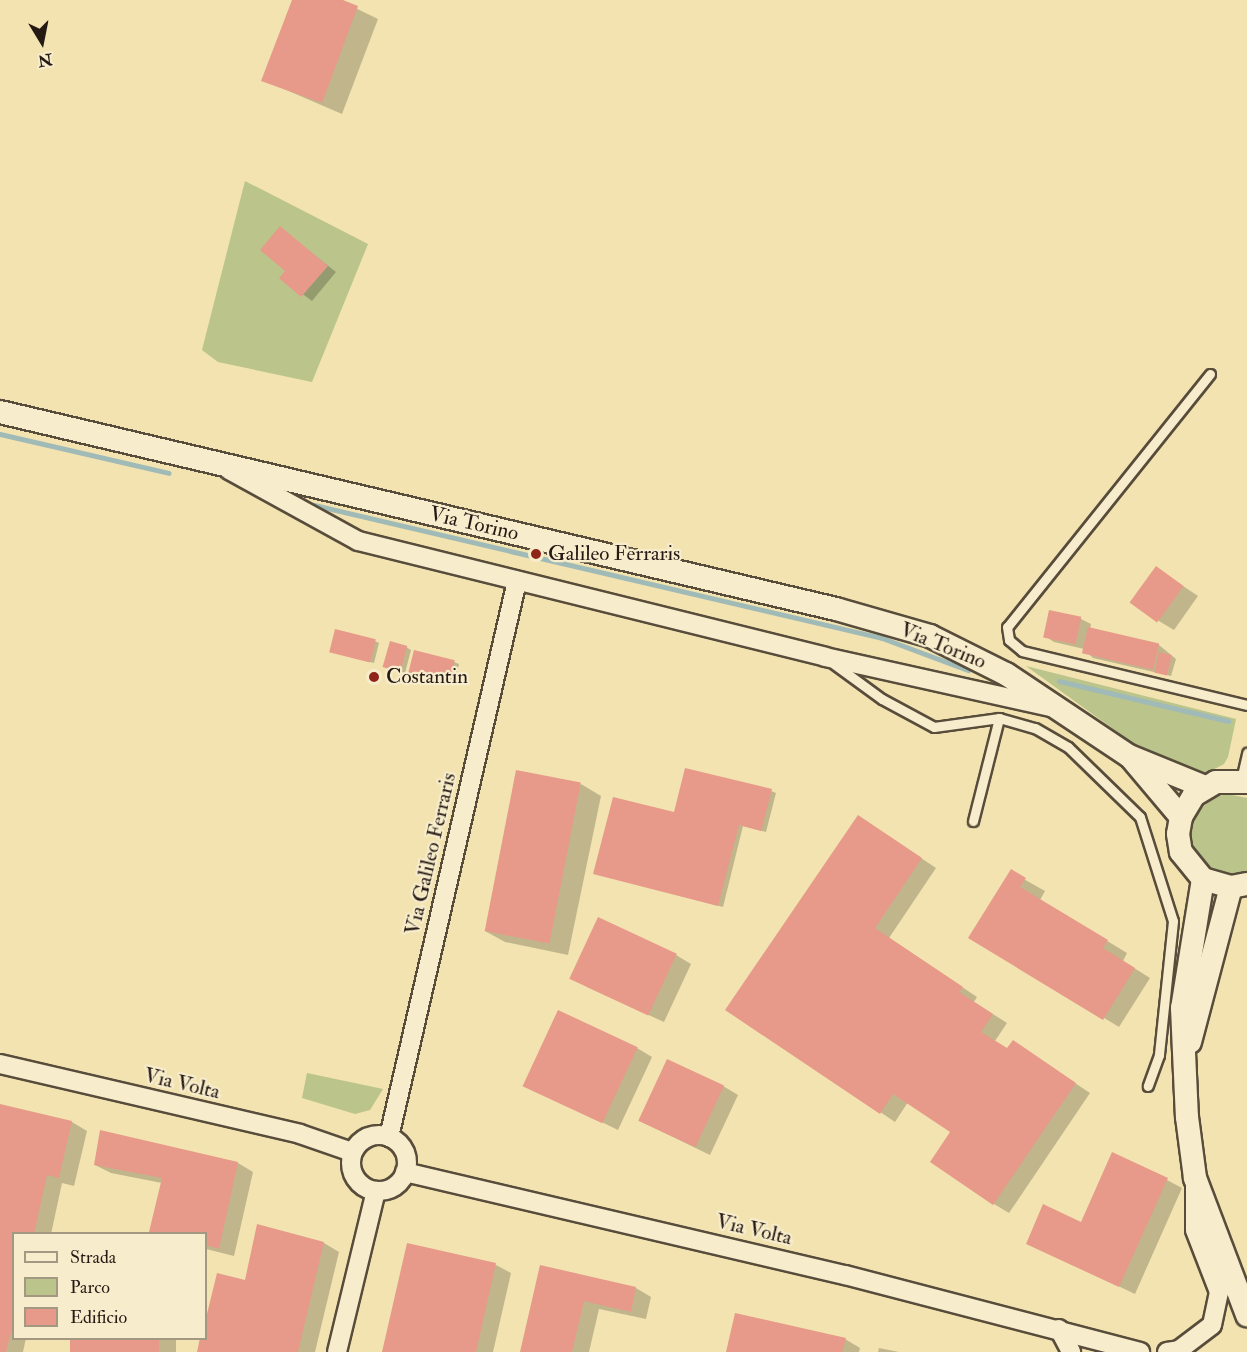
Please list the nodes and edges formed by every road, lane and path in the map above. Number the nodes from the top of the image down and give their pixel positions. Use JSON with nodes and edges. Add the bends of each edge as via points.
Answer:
{"nodes":[{"id":1,"x":1210,"y":374,"type":"dead end"},
{"id":2,"x":0,"y":412,"type":"edge"},
{"id":3,"x":219,"y":464,"type":"junction"},
{"id":4,"x":517,"y":581,"type":"junction"},
{"id":5,"x":825,"y":657,"type":"junction"},
{"id":6,"x":1247,"y":705,"type":"edge"},
{"id":7,"x":1060,"y":708,"type":"junction"},
{"id":8,"x":999,"y":718,"type":"junction"},
{"id":9,"x":1247,"y":753,"type":"edge"},
{"id":10,"x":1129,"y":756,"type":"junction"},
{"id":11,"x":1244,"y":781,"type":"edge"},
{"id":12,"x":1205,"y":787,"type":"junction"},
{"id":13,"x":1181,"y":817,"type":"junction"},
{"id":14,"x":973,"y":821,"type":"dead end"},
{"id":15,"x":1203,"y":879,"type":"junction"},
{"id":16,"x":1239,"y":885,"type":"edge"},
{"id":17,"x":1185,"y":1057,"type":"junction"},
{"id":18,"x":0,"y":1064,"type":"edge"},
{"id":19,"x":1148,"y":1086,"type":"dead end"},
{"id":20,"x":389,"y":1137,"type":"junction"},
{"id":21,"x":352,"y":1152,"type":"junction"},
{"id":22,"x":405,"y":1172,"type":"junction"},
{"id":23,"x":1195,"y":1178,"type":"junction"},
{"id":24,"x":376,"y":1191,"type":"junction"},
{"id":25,"x":1247,"y":1315,"type":"edge"},
{"id":26,"x":1059,"y":1329,"type":"junction"},
{"id":27,"x":1090,"y":1338,"type":"junction"},
{"id":28,"x":337,"y":1352,"type":"edge"},
{"id":29,"x":1071,"y":1352,"type":"edge"},
{"id":30,"x":1105,"y":1352,"type":"edge"},
{"id":31,"x":1140,"y":1352,"type":"edge"},
{"id":32,"x":1167,"y":1352,"type":"edge"}],
"edges":[{"from":1,"to":6,"type":"lane","via":[[1006,627],[1009,640],[1022,651]]},
{"from":2,"to":3,"type":"street","name":"Via Torino"},
{"from":3,"to":4,"type":"street","via":[[288,506],[358,541]]},
{"from":3,"to":7,"type":"street","name":"Via Torino","via":[[836,609],[930,636],[1006,674]]},
{"from":4,"to":5,"type":"street"},
{"from":4,"to":20,"type":"street","name":"Via Galileo Ferraris"},
{"from":5,"to":7,"type":"street"},
{"from":5,"to":8,"type":"lane","via":[[882,699],[934,727]]},
{"from":7,"to":10,"type":"street","name":"Via Torino"},
{"from":8,"to":14,"type":"lane"},
{"from":8,"to":19,"type":"lane","via":[[1035,728],[1068,747],[1140,817],[1173,921],[1159,1055]]},
{"from":9,"to":11,"type":"lane"},
{"from":10,"to":12,"type":"street","name":"Via Torino"},
{"from":10,"to":13,"type":"street","name":"Via Torino"},
{"from":11,"to":12,"type":"street","via":[[1216,782]]},
{"from":12,"to":13,"type":"street","via":[[1190,800]]},
{"from":13,"to":15,"type":"street","via":[[1181,852]]},
{"from":15,"to":16,"type":"street"},
{"from":15,"to":17,"type":"street","via":[[1182,1008]]},
{"from":16,"to":17,"type":"street"},
{"from":17,"to":23,"type":"street"},
{"from":18,"to":21,"type":"street","name":"Via Volta","via":[[300,1134]]},
{"from":20,"to":21,"type":"street","via":[[367,1137]]},
{"from":20,"to":22,"type":"street","via":[[404,1150]]},
{"from":21,"to":24,"type":"street","via":[[352,1174],[364,1187]]},
{"from":22,"to":24,"type":"street","via":[[391,1188]]},
{"from":22,"to":26,"type":"street","name":"Via Volta"},
{"from":23,"to":25,"type":"street"},
{"from":23,"to":32,"type":"street","via":[[1195,1230],[1219,1292],[1212,1324],[1179,1350]]},
{"from":24,"to":28,"type":"street"},
{"from":26,"to":27,"type":"street","name":"Via Volta"},
{"from":26,"to":29,"type":"street"},
{"from":27,"to":30,"type":"street","name":"Via Volta"},
{"from":27,"to":31,"type":"street","name":"Via Volta"}]}
